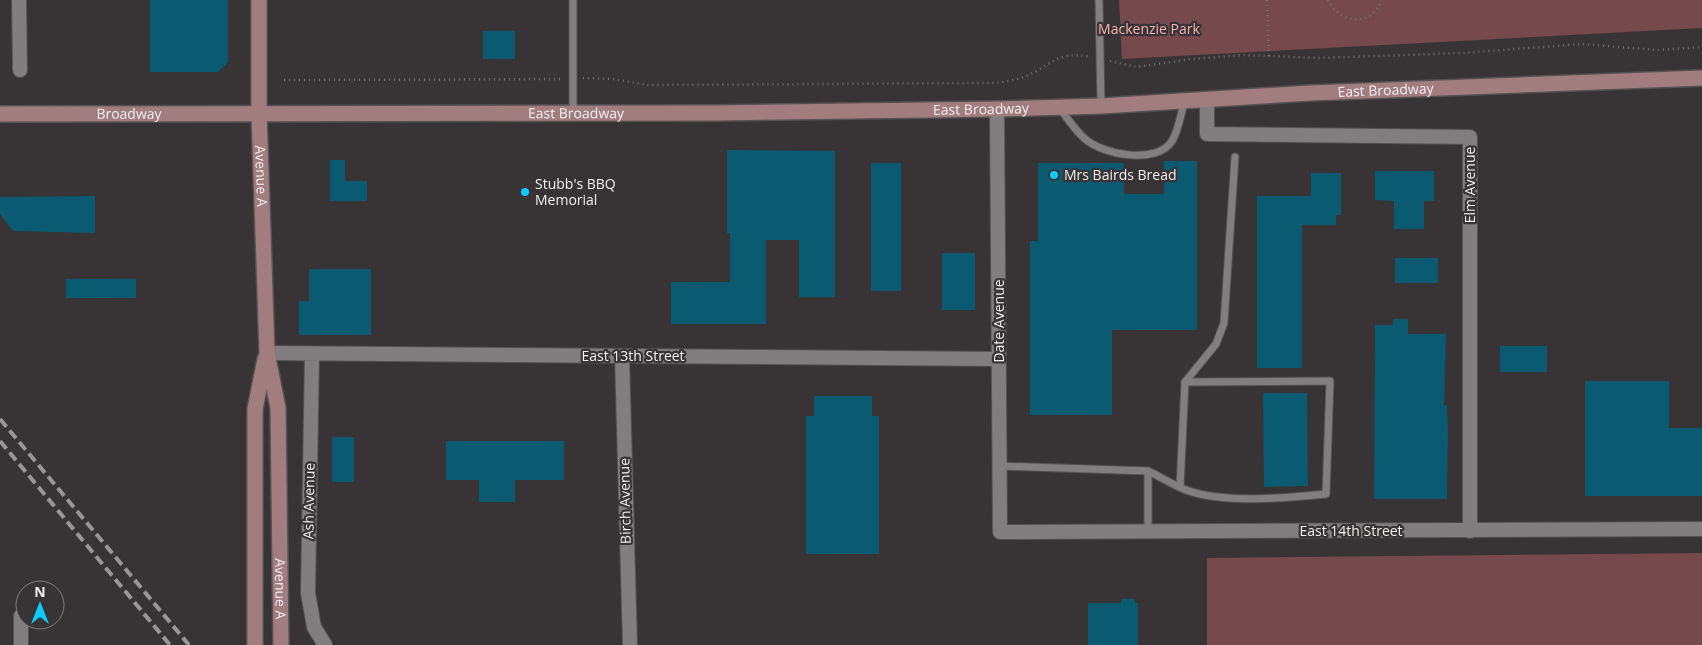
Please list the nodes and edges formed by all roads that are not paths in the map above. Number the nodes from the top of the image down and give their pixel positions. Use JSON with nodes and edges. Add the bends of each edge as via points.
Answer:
{"nodes":[{"id":1,"x":19,"y":0,"type":"edge"},
{"id":2,"x":259,"y":0,"type":"edge"},
{"id":3,"x":573,"y":0,"type":"edge"},
{"id":4,"x":1099,"y":0,"type":"edge"},
{"id":5,"x":20,"y":70,"type":"dead end"},
{"id":6,"x":1702,"y":78,"type":"edge"},
{"id":7,"x":1207,"y":99,"type":"junction"},
{"id":8,"x":1185,"y":100,"type":"junction"},
{"id":9,"x":1100,"y":106,"type":"junction"},
{"id":10,"x":1059,"y":107,"type":"junction"},
{"id":11,"x":997,"y":110,"type":"junction"},
{"id":12,"x":259,"y":113,"type":"junction"},
{"id":13,"x":573,"y":113,"type":"junction"},
{"id":14,"x":0,"y":114,"type":"edge"},
{"id":15,"x":1235,"y":157,"type":"dead end"},
{"id":16,"x":267,"y":353,"type":"junction"},
{"id":17,"x":312,"y":354,"type":"junction"},
{"id":18,"x":622,"y":356,"type":"junction"},
{"id":19,"x":999,"y":359,"type":"junction"},
{"id":20,"x":1185,"y":382,"type":"junction"},
{"id":21,"x":1000,"y":466,"type":"junction"},
{"id":22,"x":1148,"y":471,"type":"junction"},
{"id":23,"x":1180,"y":487,"type":"junction"},
{"id":24,"x":1702,"y":529,"type":"edge"},
{"id":25,"x":1470,"y":531,"type":"junction"},
{"id":26,"x":1000,"y":532,"type":"joint"},
{"id":27,"x":1148,"y":532,"type":"junction"},
{"id":28,"x":20,"y":630,"type":"edge"},
{"id":29,"x":21,"y":645,"type":"edge"},
{"id":30,"x":255,"y":645,"type":"edge"},
{"id":31,"x":281,"y":645,"type":"edge"},
{"id":32,"x":326,"y":645,"type":"edge"},
{"id":33,"x":630,"y":645,"type":"edge"}],
"edges":[{"from":1,"to":5,"type":"street"},
{"from":2,"to":12,"type":"main road","name":"Avenue A"},
{"from":3,"to":13,"type":"lane"},
{"from":4,"to":9,"type":"lane"},
{"from":6,"to":7,"type":"main road","name":"East Broadway"},
{"from":7,"to":8,"type":"main road","name":"East Broadway"},
{"from":7,"to":25,"type":"street","name":"Elm Avenue","via":[[1207,134],[1470,138]]},
{"from":8,"to":9,"type":"main road","name":"East Broadway"},
{"from":8,"to":10,"type":"lane","via":[[1172,140],[1164,149],[1151,155],[1122,155],[1084,139]]},
{"from":9,"to":10,"type":"main road","name":"East Broadway"},
{"from":10,"to":11,"type":"main road","name":"East Broadway"},
{"from":11,"to":13,"type":"main road","name":"East Broadway"},
{"from":11,"to":19,"type":"street","name":"Date Avenue"},
{"from":12,"to":13,"type":"main road","name":"East Broadway"},
{"from":12,"to":14,"type":"main road","name":"Broadway"},
{"from":12,"to":16,"type":"main road","name":"Avenue A"},
{"from":15,"to":20,"type":"lane","via":[[1224,323],[1216,344]]},
{"from":16,"to":17,"type":"street","name":"East 13th Street"},
{"from":16,"to":30,"type":"main road","name":"Avenue A","via":[[255,409]]},
{"from":16,"to":31,"type":"main road","name":"Avenue A","via":[[278,408]]},
{"from":17,"to":18,"type":"street","name":"East 13th Street"},
{"from":17,"to":32,"type":"street","name":"Ash Avenue","via":[[308,593],[314,627]]},
{"from":18,"to":19,"type":"street","name":"East 13th Street"},
{"from":18,"to":33,"type":"street","name":"Birch Avenue"},
{"from":19,"to":21,"type":"street","name":"Date Avenue"},
{"from":20,"to":23,"type":"lane"},
{"from":20,"to":23,"type":"lane","via":[[1330,382],[1326,494],[1274,499],[1212,496]]},
{"from":21,"to":22,"type":"lane"},
{"from":21,"to":26,"type":"street","name":"Date Avenue"},
{"from":22,"to":23,"type":"lane"},
{"from":22,"to":27,"type":"lane"},
{"from":24,"to":25,"type":"street","name":"East 14th Street"},
{"from":25,"to":27,"type":"street","name":"East 14th Street"},
{"from":26,"to":27,"type":"street","name":"East 14th Street"},
{"from":28,"to":29,"type":"street"}]}
